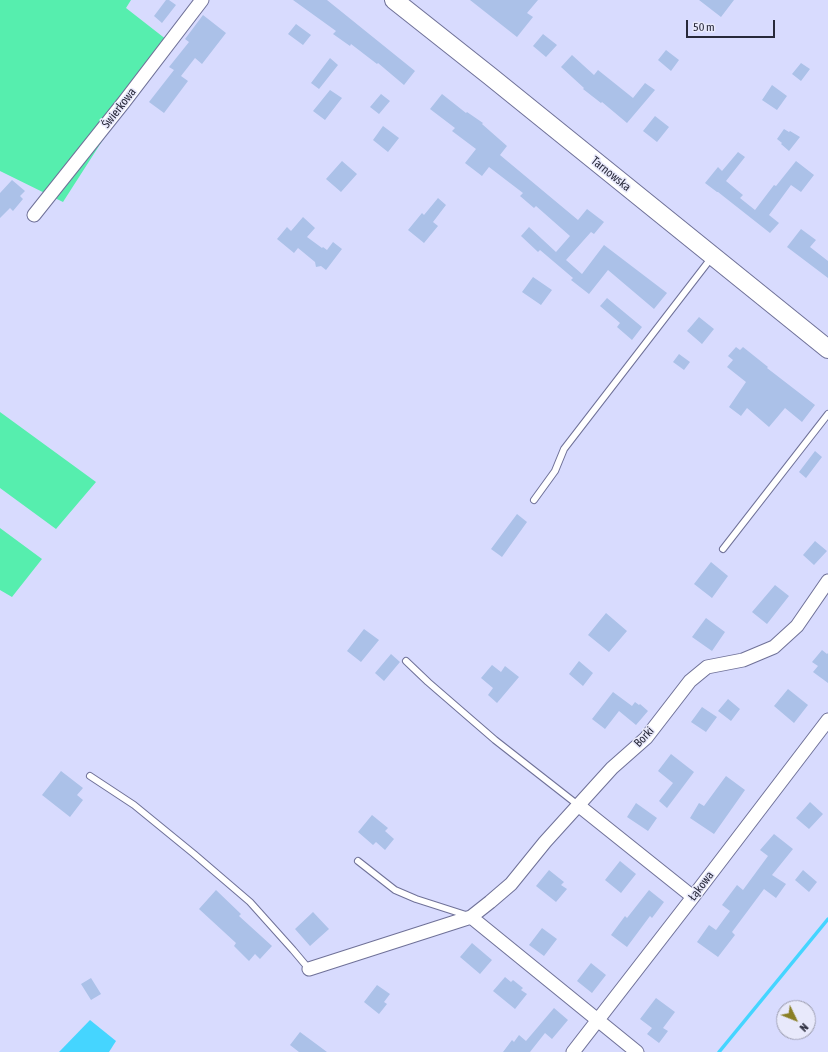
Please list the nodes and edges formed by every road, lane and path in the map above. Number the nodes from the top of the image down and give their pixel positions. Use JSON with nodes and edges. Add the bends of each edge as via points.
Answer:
{"nodes":[{"id":1,"x":202,"y":0,"type":"edge"},
{"id":2,"x":394,"y":0,"type":"edge"},
{"id":3,"x":34,"y":215,"type":"dead end"},
{"id":4,"x":712,"y":255,"type":"junction"},
{"id":5,"x":828,"y":349,"type":"edge"},
{"id":6,"x":828,"y":414,"type":"edge"},
{"id":7,"x":534,"y":500,"type":"dead end"},
{"id":8,"x":724,"y":549,"type":"dead end"},
{"id":9,"x":828,"y":581,"type":"edge"},
{"id":10,"x":406,"y":661,"type":"dead end"},
{"id":11,"x":828,"y":720,"type":"edge"},
{"id":12,"x":90,"y":776,"type":"dead end"},
{"id":13,"x":578,"y":805,"type":"junction"},
{"id":14,"x":358,"y":861,"type":"dead end"},
{"id":15,"x":693,"y":897,"type":"junction"},
{"id":16,"x":471,"y":917,"type":"junction"},
{"id":17,"x":309,"y":969,"type":"joint"},
{"id":18,"x":598,"y":1020,"type":"junction"},
{"id":19,"x":573,"y":1052,"type":"edge"},
{"id":20,"x":637,"y":1052,"type":"edge"}],
"edges":[{"from":1,"to":3,"type":"street","name":"Świerkowa"},
{"from":2,"to":4,"type":"street","name":"Tarnowska"},
{"from":4,"to":5,"type":"street","name":"Tarnowska"},
{"from":4,"to":7,"type":"lane","via":[[564,449],[555,471]]},
{"from":6,"to":8,"type":"lane"},
{"from":9,"to":13,"type":"street","name":"Borki","via":[[797,626],[774,647],[743,660],[707,667],[690,680],[646,738],[612,768]]},
{"from":10,"to":13,"type":"lane","via":[[495,740]]},
{"from":11,"to":15,"type":"street","name":"Łąkowa"},
{"from":12,"to":17,"type":"lane","via":[[134,805],[250,902]]},
{"from":13,"to":15,"type":"street"},
{"from":13,"to":16,"type":"street","name":"Borki","via":[[511,884]]},
{"from":14,"to":16,"type":"lane","via":[[395,890]]},
{"from":15,"to":18,"type":"street","name":"Łąkowa"},
{"from":16,"to":17,"type":"street"},
{"from":16,"to":18,"type":"street"},
{"from":18,"to":19,"type":"street","name":"Łąkowa"},
{"from":18,"to":20,"type":"street"}]}
